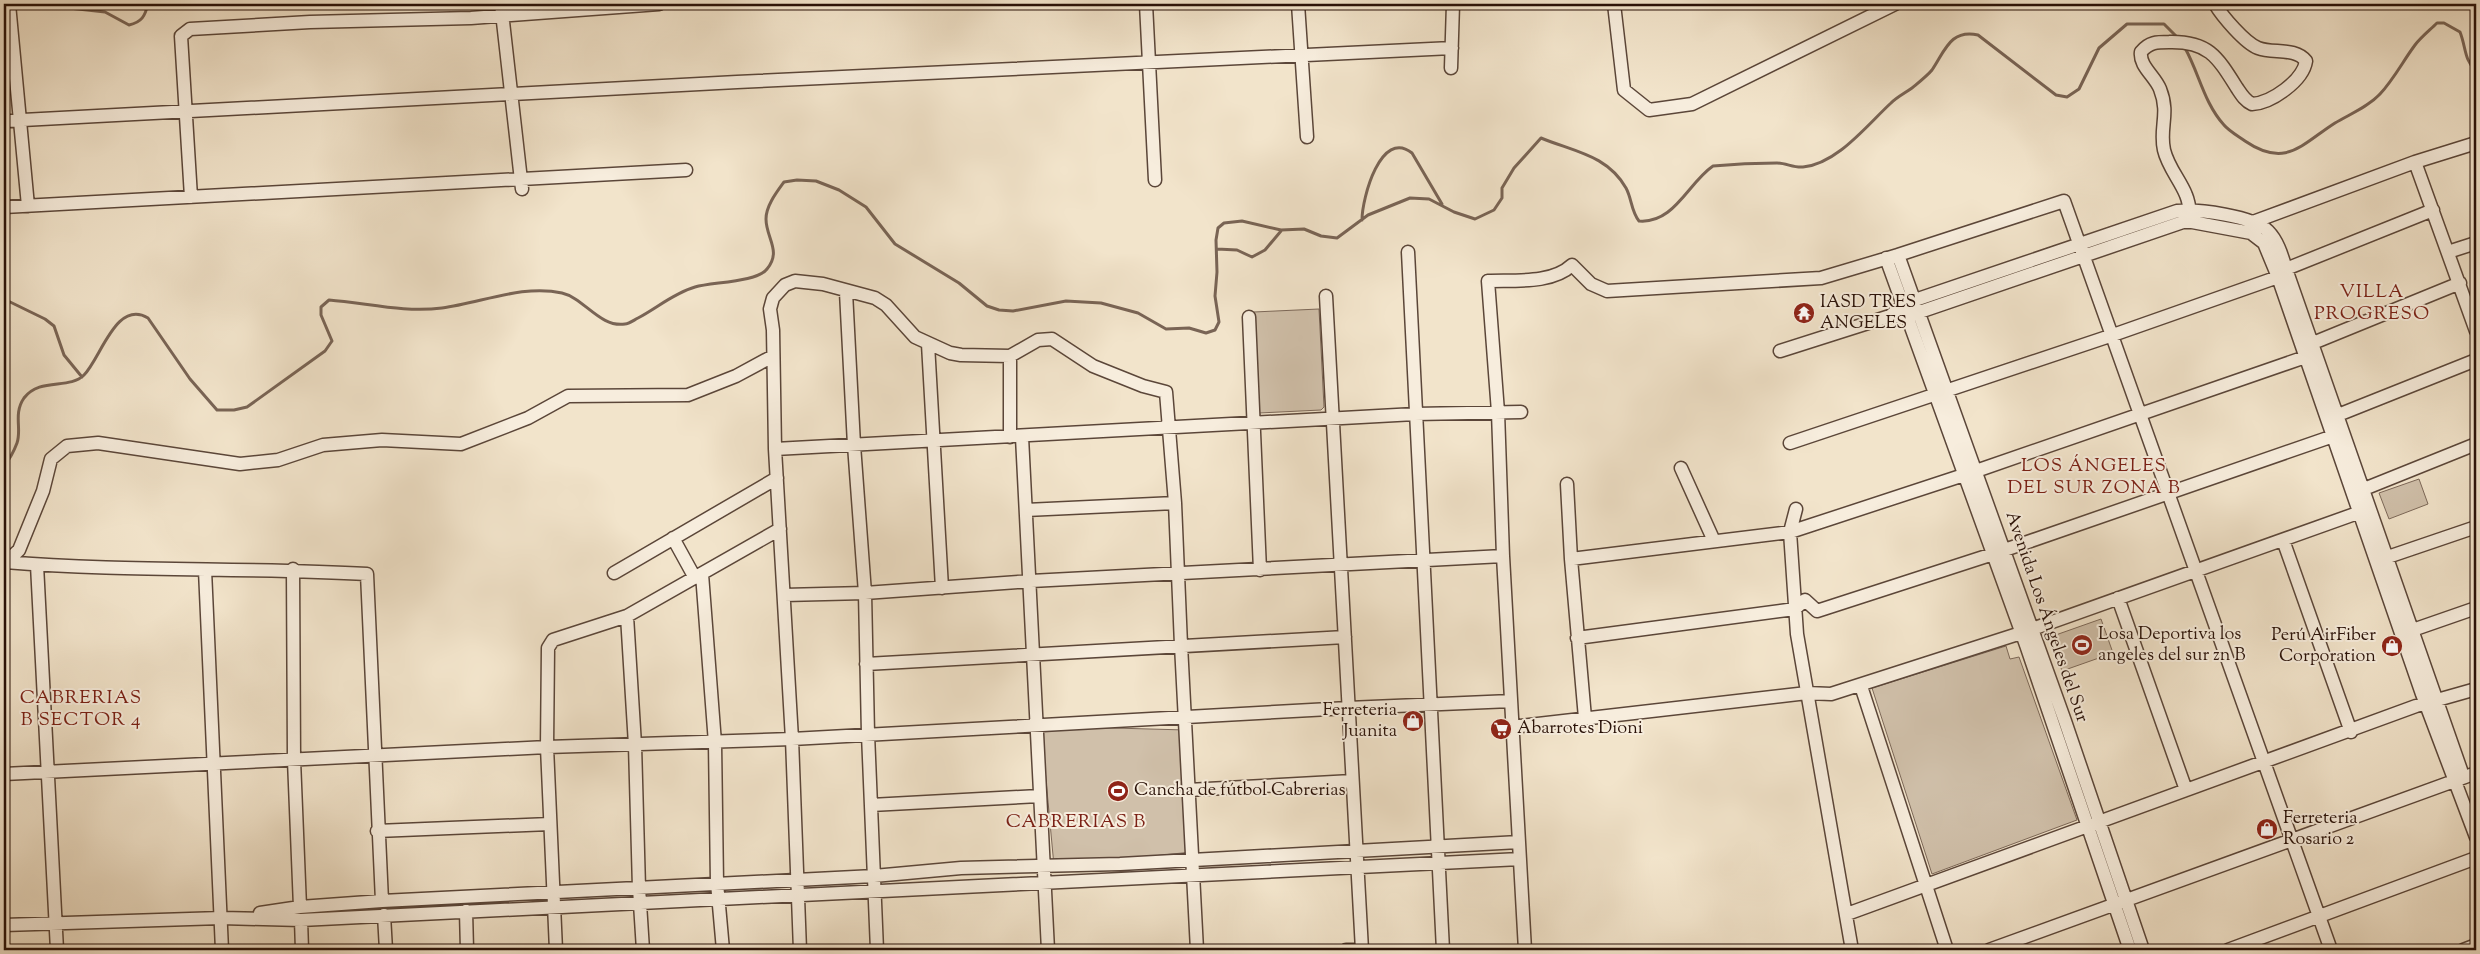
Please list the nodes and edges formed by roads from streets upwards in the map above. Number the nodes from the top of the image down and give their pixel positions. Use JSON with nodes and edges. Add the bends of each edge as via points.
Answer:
{"nodes":[{"id":1,"x":8,"y":4,"type":"edge"},
{"id":2,"x":659,"y":4,"type":"edge"},
{"id":3,"x":1146,"y":4,"type":"edge"},
{"id":4,"x":1298,"y":4,"type":"edge"},
{"id":5,"x":1453,"y":4,"type":"edge"},
{"id":6,"x":1614,"y":4,"type":"edge"},
{"id":7,"x":1895,"y":4,"type":"edge"},
{"id":8,"x":2215,"y":4,"type":"edge"},
{"id":9,"x":502,"y":10,"type":"edge"},
{"id":10,"x":8,"y":39,"type":"edge"},
{"id":11,"x":1452,"y":48,"type":"junction"},
{"id":12,"x":1301,"y":56,"type":"junction"},
{"id":13,"x":1149,"y":64,"type":"junction"},
{"id":14,"x":1451,"y":68,"type":"dead end"},
{"id":15,"x":511,"y":94,"type":"junction"},
{"id":16,"x":186,"y":113,"type":"junction"},
{"id":17,"x":4,"y":121,"type":"edge"},
{"id":18,"x":18,"y":121,"type":"junction"},
{"id":19,"x":1307,"y":137,"type":"dead end"},
{"id":20,"x":2476,"y":143,"type":"edge"},
{"id":21,"x":2415,"y":162,"type":"junction"},
{"id":22,"x":686,"y":170,"type":"dead end"},
{"id":23,"x":1156,"y":180,"type":"dead end"},
{"id":24,"x":521,"y":184,"type":"junction"},
{"id":25,"x":191,"y":197,"type":"junction"},
{"id":26,"x":28,"y":206,"type":"junction"},
{"id":27,"x":4,"y":208,"type":"edge"},
{"id":28,"x":2433,"y":210,"type":"junction"},
{"id":29,"x":2191,"y":216,"type":"junction"},
{"id":30,"x":2253,"y":222,"type":"junction"},
{"id":31,"x":2476,"y":243,"type":"edge"},
{"id":32,"x":2083,"y":250,"type":"junction"},
{"id":33,"x":1408,"y":252,"type":"dead end"},
{"id":34,"x":2448,"y":252,"type":"junction"},
{"id":35,"x":1892,"y":256,"type":"junction"},
{"id":36,"x":2282,"y":273,"type":"junction"},
{"id":37,"x":2460,"y":283,"type":"junction"},
{"id":38,"x":846,"y":292,"type":"junction"},
{"id":39,"x":1326,"y":296,"type":"dead end"},
{"id":40,"x":1911,"y":308,"type":"junction"},
{"id":41,"x":1249,"y":317,"type":"dead end"},
{"id":42,"x":2476,"y":331,"type":"edge"},
{"id":43,"x":2113,"y":335,"type":"junction"},
{"id":44,"x":928,"y":344,"type":"junction"},
{"id":45,"x":1780,"y":351,"type":"dead end"},
{"id":46,"x":2312,"y":351,"type":"junction"},
{"id":47,"x":773,"y":356,"type":"junction"},
{"id":48,"x":1010,"y":356,"type":"junction"},
{"id":49,"x":2476,"y":360,"type":"edge"},
{"id":50,"x":1942,"y":393,"type":"junction"},
{"id":51,"x":1498,"y":412,"type":"junction"},
{"id":52,"x":1521,"y":412,"type":"dead end"},
{"id":53,"x":1415,"y":414,"type":"junction"},
{"id":54,"x":2141,"y":414,"type":"junction"},
{"id":55,"x":2338,"y":416,"type":"junction"},
{"id":56,"x":1334,"y":420,"type":"junction"},
{"id":57,"x":1252,"y":424,"type":"junction"},
{"id":58,"x":1170,"y":428,"type":"junction"},
{"id":59,"x":2339,"y":434,"type":"junction"},
{"id":60,"x":1016,"y":437,"type":"junction"},
{"id":61,"x":932,"y":441,"type":"junction"},
{"id":62,"x":1790,"y":443,"type":"dead end"},
{"id":63,"x":2476,"y":444,"type":"edge"},
{"id":64,"x":854,"y":445,"type":"junction"},
{"id":65,"x":775,"y":449,"type":"junction"},
{"id":66,"x":1681,"y":468,"type":"dead end"},
{"id":67,"x":1971,"y":473,"type":"junction"},
{"id":68,"x":777,"y":478,"type":"junction"},
{"id":69,"x":1567,"y":484,"type":"dead end"},
{"id":70,"x":2364,"y":489,"type":"junction"},
{"id":71,"x":2169,"y":492,"type":"junction"},
{"id":72,"x":1176,"y":503,"type":"junction"},
{"id":73,"x":1796,"y":508,"type":"dead end"},
{"id":74,"x":1026,"y":510,"type":"junction"},
{"id":75,"x":2365,"y":510,"type":"junction"},
{"id":76,"x":2476,"y":527,"type":"edge"},
{"id":77,"x":780,"y":530,"type":"junction"},
{"id":78,"x":1790,"y":532,"type":"junction"},
{"id":79,"x":673,"y":538,"type":"junction"},
{"id":80,"x":2283,"y":540,"type":"junction"},
{"id":81,"x":1714,"y":541,"type":"junction"},
{"id":82,"x":1999,"y":552,"type":"junction"},
{"id":83,"x":1503,"y":556,"type":"junction"},
{"id":84,"x":1571,"y":559,"type":"junction"},
{"id":85,"x":2382,"y":559,"type":"junction"},
{"id":86,"x":1422,"y":560,"type":"junction"},
{"id":87,"x":5,"y":563,"type":"edge"},
{"id":88,"x":37,"y":565,"type":"junction"},
{"id":89,"x":1342,"y":566,"type":"junction"},
{"id":90,"x":293,"y":569,"type":"junction"},
{"id":91,"x":205,"y":570,"type":"junction"},
{"id":92,"x":1260,"y":570,"type":"junction"},
{"id":93,"x":2196,"y":570,"type":"junction"},
{"id":94,"x":614,"y":573,"type":"dead end"},
{"id":95,"x":1178,"y":575,"type":"junction"},
{"id":96,"x":699,"y":576,"type":"junction"},
{"id":97,"x":1031,"y":581,"type":"junction"},
{"id":98,"x":942,"y":588,"type":"junction"},
{"id":99,"x":865,"y":593,"type":"junction"},
{"id":100,"x":784,"y":595,"type":"junction"},
{"id":101,"x":2118,"y":598,"type":"junction"},
{"id":102,"x":2476,"y":608,"type":"edge"},
{"id":103,"x":1794,"y":609,"type":"junction"},
{"id":104,"x":627,"y":616,"type":"junction"},
{"id":105,"x":2026,"y":631,"type":"junction"},
{"id":106,"x":2406,"y":632,"type":"junction"},
{"id":107,"x":1345,"y":637,"type":"junction"},
{"id":108,"x":1577,"y":638,"type":"junction"},
{"id":109,"x":1181,"y":645,"type":"junction"},
{"id":110,"x":1032,"y":654,"type":"junction"},
{"id":111,"x":866,"y":664,"type":"junction"},
{"id":112,"x":1861,"y":686,"type":"junction"},
{"id":113,"x":2476,"y":689,"type":"edge"},
{"id":114,"x":1807,"y":693,"type":"junction"},
{"id":115,"x":1511,"y":701,"type":"junction"},
{"id":116,"x":2431,"y":703,"type":"junction"},
{"id":117,"x":1430,"y":704,"type":"junction"},
{"id":118,"x":1348,"y":708,"type":"junction"},
{"id":119,"x":1185,"y":717,"type":"junction"},
{"id":120,"x":1585,"y":718,"type":"junction"},
{"id":121,"x":1035,"y":726,"type":"junction"},
{"id":122,"x":1512,"y":727,"type":"junction"},
{"id":123,"x":2351,"y":732,"type":"junction"},
{"id":124,"x":868,"y":734,"type":"junction"},
{"id":125,"x":792,"y":739,"type":"junction"},
{"id":126,"x":714,"y":743,"type":"junction"},
{"id":127,"x":635,"y":745,"type":"junction"},
{"id":128,"x":547,"y":747,"type":"junction"},
{"id":129,"x":374,"y":757,"type":"junction"},
{"id":130,"x":294,"y":760,"type":"junction"},
{"id":131,"x":2264,"y":763,"type":"junction"},
{"id":132,"x":214,"y":765,"type":"junction"},
{"id":133,"x":48,"y":771,"type":"junction"},
{"id":134,"x":2476,"y":773,"type":"edge"},
{"id":135,"x":4,"y":774,"type":"edge"},
{"id":136,"x":2457,"y":780,"type":"junction"},
{"id":137,"x":1352,"y":781,"type":"junction"},
{"id":138,"x":1188,"y":790,"type":"junction"},
{"id":139,"x":2186,"y":790,"type":"junction"},
{"id":140,"x":1038,"y":796,"type":"junction"},
{"id":141,"x":871,"y":805,"type":"junction"},
{"id":142,"x":550,"y":824,"type":"junction"},
{"id":143,"x":2094,"y":825,"type":"junction"},
{"id":144,"x":377,"y":831,"type":"junction"},
{"id":145,"x":2476,"y":837,"type":"edge"},
{"id":146,"x":2292,"y":840,"type":"junction"},
{"id":147,"x":1519,"y":842,"type":"junction"},
{"id":148,"x":1438,"y":846,"type":"junction"},
{"id":149,"x":1357,"y":851,"type":"junction"},
{"id":150,"x":2476,"y":858,"type":"edge"},
{"id":151,"x":1520,"y":859,"type":"junction"},
{"id":152,"x":1192,"y":860,"type":"junction"},
{"id":153,"x":1439,"y":862,"type":"junction"},
{"id":154,"x":1043,"y":867,"type":"junction"},
{"id":155,"x":1358,"y":867,"type":"junction"},
{"id":156,"x":1193,"y":875,"type":"junction"},
{"id":157,"x":874,"y":876,"type":"junction"},
{"id":158,"x":796,"y":879,"type":"junction"},
{"id":159,"x":1044,"y":882,"type":"junction"},
{"id":160,"x":717,"y":883,"type":"junction"},
{"id":161,"x":1924,"y":885,"type":"junction"},
{"id":162,"x":639,"y":888,"type":"junction"},
{"id":163,"x":874,"y":890,"type":"junction"},
{"id":164,"x":555,"y":894,"type":"junction"},
{"id":165,"x":796,"y":896,"type":"junction"},
{"id":166,"x":719,"y":899,"type":"junction"},
{"id":167,"x":382,"y":902,"type":"junction"},
{"id":168,"x":2120,"y":902,"type":"junction"},
{"id":169,"x":639,"y":903,"type":"junction"},
{"id":170,"x":555,"y":907,"type":"junction"},
{"id":171,"x":466,"y":911,"type":"junction"},
{"id":172,"x":300,"y":913,"type":"junction"},
{"id":173,"x":1847,"y":914,"type":"junction"},
{"id":174,"x":384,"y":916,"type":"junction"},
{"id":175,"x":2319,"y":916,"type":"junction"},
{"id":176,"x":221,"y":918,"type":"junction"},
{"id":177,"x":56,"y":924,"type":"junction"},
{"id":178,"x":4,"y":925,"type":"edge"},
{"id":179,"x":2476,"y":945,"type":"edge"},
{"id":180,"x":57,"y":950,"type":"edge"},
{"id":181,"x":222,"y":950,"type":"edge"},
{"id":182,"x":302,"y":950,"type":"edge"},
{"id":183,"x":386,"y":950,"type":"edge"},
{"id":184,"x":467,"y":950,"type":"edge"},
{"id":185,"x":556,"y":950,"type":"edge"},
{"id":186,"x":643,"y":950,"type":"edge"},
{"id":187,"x":722,"y":950,"type":"edge"},
{"id":188,"x":800,"y":950,"type":"edge"},
{"id":189,"x":878,"y":950,"type":"edge"},
{"id":190,"x":1048,"y":950,"type":"edge"},
{"id":191,"x":1197,"y":950,"type":"edge"},
{"id":192,"x":1346,"y":950,"type":"edge"},
{"id":193,"x":1362,"y":950,"type":"edge"},
{"id":194,"x":1443,"y":950,"type":"edge"},
{"id":195,"x":1525,"y":950,"type":"edge"},
{"id":196,"x":1852,"y":950,"type":"edge"},
{"id":197,"x":1947,"y":950,"type":"edge"},
{"id":198,"x":1989,"y":950,"type":"edge"},
{"id":199,"x":2130,"y":950,"type":"edge"},
{"id":200,"x":2143,"y":950,"type":"edge"},
{"id":201,"x":2228,"y":950,"type":"edge"},
{"id":202,"x":2331,"y":950,"type":"edge"},
{"id":203,"x":2463,"y":950,"type":"edge"}],
"edges":[{"from":1,"to":10,"type":"street"},
{"from":2,"to":9,"type":"street"},
{"from":3,"to":13,"type":"street"},
{"from":4,"to":12,"type":"street"},
{"from":5,"to":11,"type":"street"},
{"from":6,"to":7,"type":"street","via":[[1624,90],[1649,110],[1692,104]]},
{"from":8,"to":29,"type":"street","via":[[2249,43],[2258,48],[2302,56],[2306,61],[2297,77],[2282,90],[2252,104],[2243,97],[2218,61],[2199,44],[2159,42],[2145,47],[2140,57],[2158,84],[2164,100],[2163,148],[2186,196]]},
{"from":9,"to":15,"type":"street"},
{"from":9,"to":16,"type":"street","via":[[190,29],[181,36]]},
{"from":10,"to":18,"type":"street"},
{"from":11,"to":12,"type":"street"},
{"from":11,"to":14,"type":"street"},
{"from":12,"to":13,"type":"street"},
{"from":12,"to":19,"type":"street"},
{"from":13,"to":15,"type":"street"},
{"from":13,"to":23,"type":"street"},
{"from":15,"to":16,"type":"street"},
{"from":15,"to":24,"type":"street"},
{"from":16,"to":18,"type":"street"},
{"from":16,"to":25,"type":"street"},
{"from":17,"to":18,"type":"street"},
{"from":18,"to":26,"type":"street"},
{"from":20,"to":21,"type":"street"},
{"from":21,"to":28,"type":"street"},
{"from":21,"to":30,"type":"street"},
{"from":22,"to":24,"type":"street"},
{"from":24,"to":25,"type":"street"},
{"from":25,"to":26,"type":"street"},
{"from":26,"to":27,"type":"street"},
{"from":28,"to":34,"type":"street"},
{"from":28,"to":36,"type":"street"},
{"from":29,"to":30,"type":"street"},
{"from":29,"to":32,"type":"street","via":[[2183,222]]},
{"from":29,"to":36,"type":"street","via":[[2257,237]]},
{"from":30,"to":36,"type":"street","via":[[2272,236]]},
{"from":31,"to":34,"type":"street"},
{"from":32,"to":35,"type":"street","via":[[2064,200]]},
{"from":32,"to":40,"type":"street"},
{"from":32,"to":43,"type":"street"},
{"from":33,"to":53,"type":"street"},
{"from":34,"to":37,"type":"street"},
{"from":35,"to":40,"type":"street","name":"Avenida Los Ángeles del Sur"},
{"from":35,"to":51,"type":"street","via":[[1821,278],[1607,291],[1591,284],[1572,266],[1554,276],[1488,282]]},
{"from":36,"to":43,"type":"street"},
{"from":36,"to":46,"type":"street"},
{"from":37,"to":42,"type":"street"},
{"from":37,"to":46,"type":"street"},
{"from":38,"to":44,"type":"street","via":[[875,298],[886,304]]},
{"from":38,"to":47,"type":"street","via":[[823,284],[795,281],[779,290],[770,309]]},
{"from":38,"to":64,"type":"street"},
{"from":39,"to":56,"type":"street"},
{"from":40,"to":45,"type":"street"},
{"from":40,"to":50,"type":"street","name":"Avenida Los Ángeles del Sur"},
{"from":41,"to":57,"type":"street"},
{"from":43,"to":50,"type":"street"},
{"from":43,"to":54,"type":"street"},
{"from":44,"to":48,"type":"street","via":[[960,355]]},
{"from":44,"to":61,"type":"street"},
{"from":46,"to":54,"type":"street"},
{"from":46,"to":55,"type":"street"},
{"from":46,"to":59,"type":"street"},
{"from":47,"to":65,"type":"street"},
{"from":47,"to":87,"type":"street","via":[[736,376],[688,395],[568,396],[528,418],[461,444],[382,440],[323,445],[278,460],[240,464],[98,443],[67,446],[51,459],[43,491],[19,550]]},
{"from":48,"to":58,"type":"street","via":[[1038,340],[1046,338],[1059,342],[1093,366],[1166,392]]},
{"from":48,"to":60,"type":"street"},
{"from":49,"to":55,"type":"street"},
{"from":50,"to":62,"type":"street"},
{"from":50,"to":67,"type":"street","name":"Avenida Los Ángeles del Sur"},
{"from":51,"to":52,"type":"street"},
{"from":51,"to":53,"type":"street"},
{"from":51,"to":83,"type":"street"},
{"from":53,"to":56,"type":"street"},
{"from":53,"to":86,"type":"street"},
{"from":54,"to":67,"type":"street"},
{"from":54,"to":71,"type":"street"},
{"from":55,"to":59,"type":"street"},
{"from":56,"to":57,"type":"street"},
{"from":56,"to":89,"type":"street"},
{"from":57,"to":58,"type":"street"},
{"from":57,"to":92,"type":"street"},
{"from":58,"to":60,"type":"street"},
{"from":58,"to":72,"type":"street"},
{"from":59,"to":70,"type":"street"},
{"from":59,"to":71,"type":"street"},
{"from":59,"to":75,"type":"street"},
{"from":60,"to":61,"type":"street"},
{"from":60,"to":74,"type":"street"},
{"from":61,"to":64,"type":"street"},
{"from":61,"to":98,"type":"street"},
{"from":63,"to":70,"type":"street"},
{"from":64,"to":65,"type":"street"},
{"from":64,"to":99,"type":"street"},
{"from":65,"to":68,"type":"street"},
{"from":66,"to":81,"type":"street"},
{"from":67,"to":78,"type":"street"},
{"from":67,"to":82,"type":"street","name":"Avenida Los Ángeles del Sur"},
{"from":68,"to":77,"type":"street"},
{"from":68,"to":79,"type":"street"},
{"from":69,"to":84,"type":"street"},
{"from":70,"to":75,"type":"street"},
{"from":71,"to":82,"type":"street"},
{"from":71,"to":93,"type":"street"},
{"from":72,"to":74,"type":"street"},
{"from":72,"to":95,"type":"street"},
{"from":73,"to":78,"type":"street"},
{"from":74,"to":97,"type":"street"},
{"from":75,"to":80,"type":"street"},
{"from":75,"to":85,"type":"street"},
{"from":76,"to":85,"type":"street"},
{"from":77,"to":96,"type":"street"},
{"from":77,"to":100,"type":"street"},
{"from":78,"to":81,"type":"street"},
{"from":78,"to":103,"type":"street"},
{"from":79,"to":94,"type":"street"},
{"from":79,"to":96,"type":"street"},
{"from":80,"to":93,"type":"street"},
{"from":80,"to":123,"type":"street"},
{"from":81,"to":84,"type":"street"},
{"from":82,"to":103,"type":"street","via":[[1817,611],[1805,600]]},
{"from":82,"to":105,"type":"street","name":"Avenida Los Ángeles del Sur"},
{"from":83,"to":86,"type":"street"},
{"from":83,"to":115,"type":"street"},
{"from":84,"to":108,"type":"street"},
{"from":85,"to":106,"type":"street"},
{"from":86,"to":89,"type":"street"},
{"from":86,"to":117,"type":"street"},
{"from":87,"to":88,"type":"street"},
{"from":88,"to":91,"type":"street"},
{"from":88,"to":133,"type":"street"},
{"from":89,"to":92,"type":"street"},
{"from":89,"to":107,"type":"street"},
{"from":90,"to":91,"type":"street"},
{"from":90,"to":129,"type":"street","via":[[368,574]]},
{"from":90,"to":130,"type":"street"},
{"from":91,"to":132,"type":"street"},
{"from":92,"to":95,"type":"street"},
{"from":93,"to":101,"type":"street"},
{"from":93,"to":131,"type":"street"},
{"from":95,"to":97,"type":"street"},
{"from":95,"to":109,"type":"street"},
{"from":96,"to":104,"type":"street"},
{"from":96,"to":126,"type":"street"},
{"from":97,"to":98,"type":"street"},
{"from":97,"to":110,"type":"street"},
{"from":98,"to":99,"type":"street"},
{"from":99,"to":100,"type":"street"},
{"from":99,"to":111,"type":"street"},
{"from":100,"to":125,"type":"street"},
{"from":101,"to":105,"type":"street"},
{"from":101,"to":139,"type":"street"},
{"from":102,"to":106,"type":"street"},
{"from":103,"to":108,"type":"street"},
{"from":103,"to":114,"type":"street"},
{"from":104,"to":127,"type":"street"},
{"from":104,"to":128,"type":"street","via":[[553,640],[548,648]]},
{"from":105,"to":112,"type":"street"},
{"from":105,"to":143,"type":"street","name":"Avenida Los Ángeles del Sur"},
{"from":106,"to":116,"type":"street"},
{"from":107,"to":109,"type":"street"},
{"from":107,"to":118,"type":"street"},
{"from":108,"to":120,"type":"street"},
{"from":109,"to":110,"type":"street"},
{"from":109,"to":119,"type":"street"},
{"from":110,"to":111,"type":"street"},
{"from":110,"to":121,"type":"street"},
{"from":111,"to":124,"type":"street"},
{"from":112,"to":114,"type":"street","via":[[1831,694]]},
{"from":112,"to":161,"type":"street"},
{"from":113,"to":116,"type":"street"},
{"from":114,"to":120,"type":"street"},
{"from":114,"to":173,"type":"street"},
{"from":115,"to":117,"type":"street"},
{"from":115,"to":122,"type":"street"},
{"from":116,"to":123,"type":"street"},
{"from":116,"to":136,"type":"street","via":[[2451,774]]},
{"from":117,"to":118,"type":"street"},
{"from":117,"to":148,"type":"street"},
{"from":118,"to":119,"type":"street"},
{"from":118,"to":137,"type":"street"},
{"from":119,"to":121,"type":"street"},
{"from":119,"to":138,"type":"street"},
{"from":120,"to":122,"type":"street"},
{"from":121,"to":124,"type":"street"},
{"from":121,"to":140,"type":"street"},
{"from":122,"to":147,"type":"street"},
{"from":123,"to":131,"type":"street"},
{"from":124,"to":125,"type":"street"},
{"from":124,"to":141,"type":"street"},
{"from":125,"to":126,"type":"street"},
{"from":125,"to":158,"type":"street"},
{"from":126,"to":127,"type":"street"},
{"from":126,"to":160,"type":"street"},
{"from":127,"to":128,"type":"street"},
{"from":127,"to":162,"type":"street"},
{"from":128,"to":129,"type":"street"},
{"from":128,"to":142,"type":"street"},
{"from":129,"to":130,"type":"street"},
{"from":129,"to":144,"type":"street"},
{"from":130,"to":132,"type":"street"},
{"from":130,"to":172,"type":"street"},
{"from":131,"to":139,"type":"street"},
{"from":131,"to":146,"type":"street"},
{"from":132,"to":133,"type":"street"},
{"from":132,"to":176,"type":"street"},
{"from":133,"to":135,"type":"street"},
{"from":133,"to":177,"type":"street"},
{"from":134,"to":136,"type":"street"},
{"from":136,"to":145,"type":"street"},
{"from":136,"to":146,"type":"street"},
{"from":137,"to":138,"type":"street"},
{"from":137,"to":149,"type":"street"},
{"from":138,"to":152,"type":"street"},
{"from":139,"to":143,"type":"street"},
{"from":140,"to":141,"type":"street"},
{"from":140,"to":154,"type":"street"},
{"from":141,"to":157,"type":"street"},
{"from":142,"to":144,"type":"street"},
{"from":142,"to":164,"type":"street"},
{"from":143,"to":161,"type":"street"},
{"from":143,"to":168,"type":"street","name":"Avenida Los Ángeles del Sur"},
{"from":144,"to":167,"type":"street"},
{"from":146,"to":168,"type":"street"},
{"from":146,"to":175,"type":"street"},
{"from":147,"to":148,"type":"street"},
{"from":147,"to":151,"type":"street"},
{"from":148,"to":149,"type":"street"},
{"from":148,"to":153,"type":"street"},
{"from":149,"to":152,"type":"street"},
{"from":149,"to":155,"type":"street"},
{"from":150,"to":175,"type":"street"},
{"from":151,"to":153,"type":"street"},
{"from":151,"to":195,"type":"street"},
{"from":152,"to":154,"type":"street"},
{"from":152,"to":156,"type":"street"},
{"from":153,"to":155,"type":"street"},
{"from":153,"to":194,"type":"street"},
{"from":154,"to":157,"type":"street","via":[[961,868]]},
{"from":154,"to":159,"type":"street"},
{"from":155,"to":156,"type":"street"},
{"from":155,"to":193,"type":"street"},
{"from":156,"to":159,"type":"street"},
{"from":156,"to":191,"type":"street"},
{"from":157,"to":158,"type":"street"},
{"from":157,"to":163,"type":"street"},
{"from":158,"to":160,"type":"street"},
{"from":158,"to":165,"type":"street"},
{"from":159,"to":163,"type":"street"},
{"from":159,"to":190,"type":"street"},
{"from":160,"to":162,"type":"street"},
{"from":160,"to":166,"type":"street"},
{"from":161,"to":173,"type":"street"},
{"from":161,"to":197,"type":"street"},
{"from":162,"to":164,"type":"street"},
{"from":162,"to":169,"type":"street"},
{"from":163,"to":165,"type":"street"},
{"from":163,"to":189,"type":"street"},
{"from":164,"to":167,"type":"street"},
{"from":164,"to":170,"type":"street"},
{"from":165,"to":166,"type":"street"},
{"from":165,"to":188,"type":"street"},
{"from":166,"to":169,"type":"street"},
{"from":166,"to":187,"type":"street"},
{"from":167,"to":172,"type":"street"},
{"from":168,"to":198,"type":"street"},
{"from":168,"to":199,"type":"street"},
{"from":168,"to":200,"type":"street"},
{"from":169,"to":170,"type":"street"},
{"from":169,"to":186,"type":"street"},
{"from":170,"to":171,"type":"street"},
{"from":170,"to":185,"type":"street"},
{"from":171,"to":174,"type":"street"},
{"from":171,"to":184,"type":"street"},
{"from":172,"to":174,"type":"street"},
{"from":172,"to":176,"type":"street"},
{"from":172,"to":182,"type":"street"},
{"from":173,"to":196,"type":"street"},
{"from":174,"to":183,"type":"street"},
{"from":175,"to":201,"type":"street"},
{"from":175,"to":202,"type":"street"},
{"from":176,"to":177,"type":"street"},
{"from":176,"to":181,"type":"street"},
{"from":177,"to":178,"type":"street"},
{"from":177,"to":180,"type":"street"},
{"from":179,"to":203,"type":"street"},
{"from":192,"to":193,"type":"street"}]}
